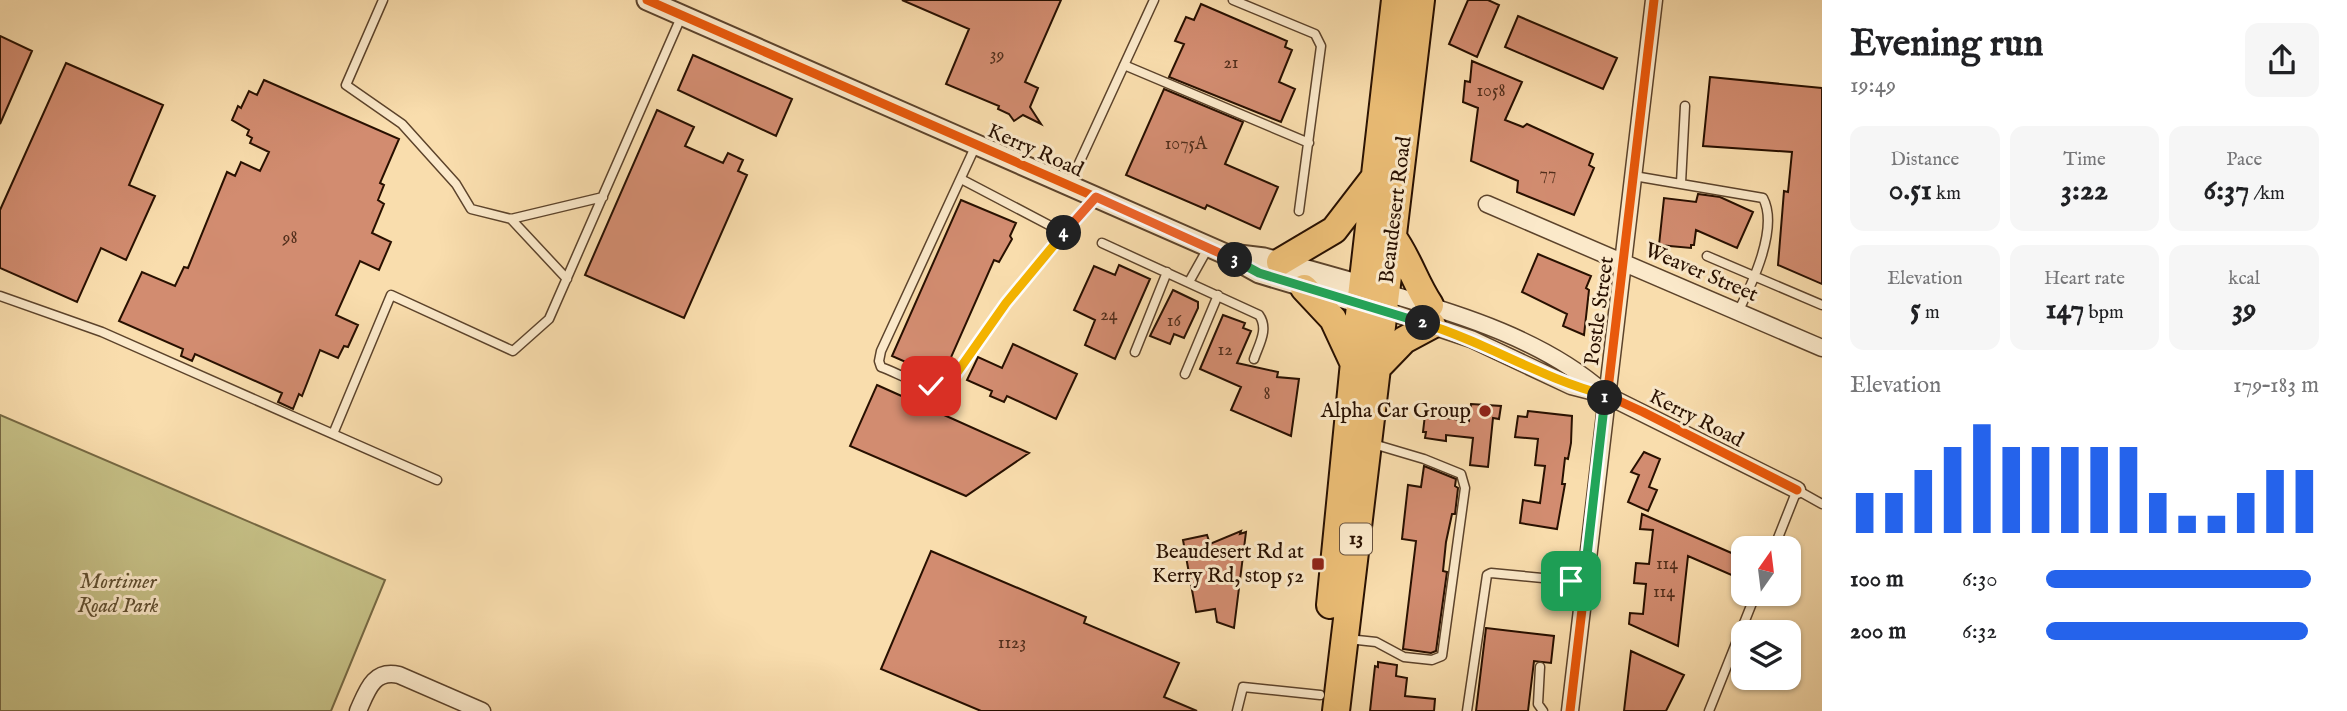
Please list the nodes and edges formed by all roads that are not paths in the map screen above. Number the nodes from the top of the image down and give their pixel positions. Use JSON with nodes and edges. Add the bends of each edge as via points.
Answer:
{"nodes":[{"id":1,"x":383,"y":0,"type":"edge"},
{"id":2,"x":647,"y":0,"type":"edge"},
{"id":3,"x":1154,"y":0,"type":"edge"},
{"id":4,"x":1233,"y":0,"type":"edge"},
{"id":5,"x":1395,"y":0,"type":"edge"},
{"id":6,"x":1421,"y":0,"type":"edge"},
{"id":7,"x":1654,"y":0,"type":"edge"},
{"id":8,"x":682,"y":15,"type":"junction"},
{"id":9,"x":1124,"y":65,"type":"junction"},
{"id":10,"x":1685,"y":106,"type":"dead end"},
{"id":11,"x":1309,"y":143,"type":"junction"},
{"id":12,"x":976,"y":145,"type":"junction"},
{"id":13,"x":1634,"y":176,"type":"junction"},
{"id":14,"x":1374,"y":178,"type":"junction"},
{"id":15,"x":961,"y":179,"type":"junction"},
{"id":16,"x":1681,"y":183,"type":"junction"},
{"id":17,"x":1069,"y":185,"type":"junction"},
{"id":18,"x":603,"y":197,"type":"junction"},
{"id":19,"x":1096,"y":197,"type":"junction"},
{"id":20,"x":1487,"y":204,"type":"dead end"},
{"id":21,"x":1299,"y":211,"type":"dead end"},
{"id":22,"x":511,"y":219,"type":"junction"},
{"id":23,"x":1064,"y":233,"type":"junction"},
{"id":24,"x":1392,"y":236,"type":"junction"},
{"id":25,"x":1102,"y":243,"type":"dead end"},
{"id":26,"x":1215,"y":251,"type":"junction"},
{"id":27,"x":1707,"y":256,"type":"dead end"},
{"id":28,"x":1280,"y":262,"type":"junction"},
{"id":29,"x":1625,"y":264,"type":"junction"},
{"id":30,"x":1167,"y":272,"type":"junction"},
{"id":31,"x":1756,"y":276,"type":"junction"},
{"id":32,"x":567,"y":279,"type":"junction"},
{"id":33,"x":1189,"y":282,"type":"junction"},
{"id":34,"x":1304,"y":288,"type":"junction"},
{"id":35,"x":1217,"y":295,"type":"junction"},
{"id":36,"x":0,"y":296,"type":"edge"},
{"id":37,"x":1373,"y":298,"type":"junction"},
{"id":38,"x":1822,"y":305,"type":"edge"},
{"id":39,"x":1738,"y":312,"type":"junction"},
{"id":40,"x":1431,"y":315,"type":"junction"},
{"id":41,"x":1822,"y":348,"type":"edge"},
{"id":42,"x":1135,"y":352,"type":"dead end"},
{"id":43,"x":1254,"y":359,"type":"dead end"},
{"id":44,"x":1365,"y":366,"type":"junction"},
{"id":45,"x":1185,"y":374,"type":"dead end"},
{"id":46,"x":1606,"y":395,"type":"junction"},
{"id":47,"x":333,"y":434,"type":"junction"},
{"id":48,"x":1367,"y":443,"type":"junction"},
{"id":49,"x":436,"y":480,"type":"dead end"},
{"id":50,"x":1802,"y":493,"type":"junction"},
{"id":51,"x":1822,"y":505,"type":"edge"},
{"id":52,"x":1780,"y":536,"type":"edge"},
{"id":53,"x":1584,"y":582,"type":"junction"},
{"id":54,"x":1751,"y":606,"type":"edge"},
{"id":55,"x":1344,"y":638,"type":"junction"},
{"id":56,"x":1540,"y":667,"type":"dead end"},
{"id":57,"x":1325,"y":706,"type":"edge"},
{"id":58,"x":358,"y":711,"type":"edge"},
{"id":59,"x":482,"y":711,"type":"edge"},
{"id":60,"x":1237,"y":711,"type":"edge"},
{"id":61,"x":1467,"y":711,"type":"edge"},
{"id":62,"x":1543,"y":711,"type":"edge"},
{"id":63,"x":1570,"y":711,"type":"edge"},
{"id":64,"x":1709,"y":711,"type":"edge"}],
"edges":[{"from":1,"to":22,"type":"lane","via":[[346,85],[402,124],[456,184],[471,209]]},
{"from":2,"to":8,"type":"street","name":"Kerry Road"},
{"from":3,"to":9,"type":"lane"},
{"from":4,"to":11,"type":"lane","via":[[1315,34],[1321,46]]},
{"from":5,"to":14,"type":"highway","name":"Beaudesert Road","number":"13"},
{"from":6,"to":24,"type":"highway","name":"Beaudesert Road","number":"13"},
{"from":7,"to":13,"type":"street","name":"Postle Street"},
{"from":8,"to":12,"type":"street","name":"Kerry Road"},
{"from":8,"to":18,"type":"lane"},
{"from":9,"to":11,"type":"lane"},
{"from":9,"to":17,"type":"lane"},
{"from":10,"to":16,"type":"lane"},
{"from":11,"to":21,"type":"lane"},
{"from":12,"to":15,"type":"lane"},
{"from":12,"to":17,"type":"street","name":"Kerry Road"},
{"from":13,"to":16,"type":"lane"},
{"from":13,"to":29,"type":"street","name":"Postle Street"},
{"from":14,"to":28,"type":"highway","via":[[1334,230]]},
{"from":14,"to":37,"type":"highway","name":"Beaudesert Road","number":"13"},
{"from":15,"to":23,"type":"lane"},
{"from":15,"to":23,"type":"lane","via":[[881,351],[881,367],[931,386],[949,384],[1006,303]]},
{"from":16,"to":31,"type":"lane","via":[[1763,198],[1767,205],[1765,243]]},
{"from":17,"to":19,"type":"street","name":"Kerry Road"},
{"from":18,"to":22,"type":"lane"},
{"from":18,"to":32,"type":"lane"},
{"from":19,"to":23,"type":"lane"},
{"from":19,"to":26,"type":"street","name":"Kerry Road"},
{"from":20,"to":29,"type":"street","name":"Weaver Street"},
{"from":22,"to":32,"type":"lane"},
{"from":24,"to":37,"type":"highway","name":"Beaudesert Road","number":"13"},
{"from":24,"to":40,"type":"highway"},
{"from":25,"to":30,"type":"lane"},
{"from":26,"to":28,"type":"street","name":"Kerry Road"},
{"from":26,"to":33,"type":"lane"},
{"from":26,"to":34,"type":"street","name":"Kerry Road"},
{"from":27,"to":31,"type":"lane"},
{"from":28,"to":37,"type":"street","name":"Kerry Road"},
{"from":29,"to":39,"type":"street","name":"Weaver Street"},
{"from":29,"to":46,"type":"street","name":"Postle Street"},
{"from":30,"to":33,"type":"lane"},
{"from":30,"to":42,"type":"lane"},
{"from":31,"to":38,"type":"lane"},
{"from":31,"to":39,"type":"lane"},
{"from":32,"to":47,"type":"lane","via":[[549,319],[513,351],[391,295]]},
{"from":33,"to":35,"type":"lane"},
{"from":34,"to":37,"type":"street","name":"Kerry Road"},
{"from":34,"to":44,"type":"highway","via":[[1333,319]]},
{"from":35,"to":43,"type":"lane","via":[[1259,315],[1264,322]]},
{"from":35,"to":45,"type":"lane"},
{"from":36,"to":47,"type":"lane","via":[[102,332]]},
{"from":37,"to":40,"type":"street","name":"Kerry Road"},
{"from":37,"to":44,"type":"highway","name":"Beaudesert Road","number":"13"},
{"from":39,"to":41,"type":"street","name":"Weaver Street"},
{"from":40,"to":44,"type":"highway"},
{"from":40,"to":46,"type":"street","name":"Kerry Road","via":[[1570,386]]},
{"from":44,"to":48,"type":"highway","name":"Beaudesert Road","number":"13"},
{"from":44,"to":57,"type":"highway","name":"Beaudesert Road","number":"13"},
{"from":46,"to":50,"type":"street","name":"Kerry Road"},
{"from":46,"to":53,"type":"street","name":"Postle Street"},
{"from":47,"to":49,"type":"lane"},
{"from":48,"to":55,"type":"highway","name":"Beaudesert Road","number":"13"},
{"from":48,"to":55,"type":"lane","via":[[1461,474],[1465,488],[1441,656],[1432,660],[1405,657],[1376,642]]},
{"from":50,"to":51,"type":"lane","name":"Kerry Road"},
{"from":50,"to":52,"type":"lane"},
{"from":53,"to":61,"type":"lane","via":[[1487,575]]},
{"from":53,"to":63,"type":"street","name":"Postle Street"},
{"from":54,"to":64,"type":"lane"},
{"from":55,"to":57,"type":"highway","name":"Beaudesert Road","number":"13"},
{"from":56,"to":62,"type":"lane","via":[[1538,704]]},
{"from":57,"to":60,"type":"lane","via":[[1243,687]]},
{"from":58,"to":59,"type":"street","via":[[370,683],[382,674],[399,675]]}]}
